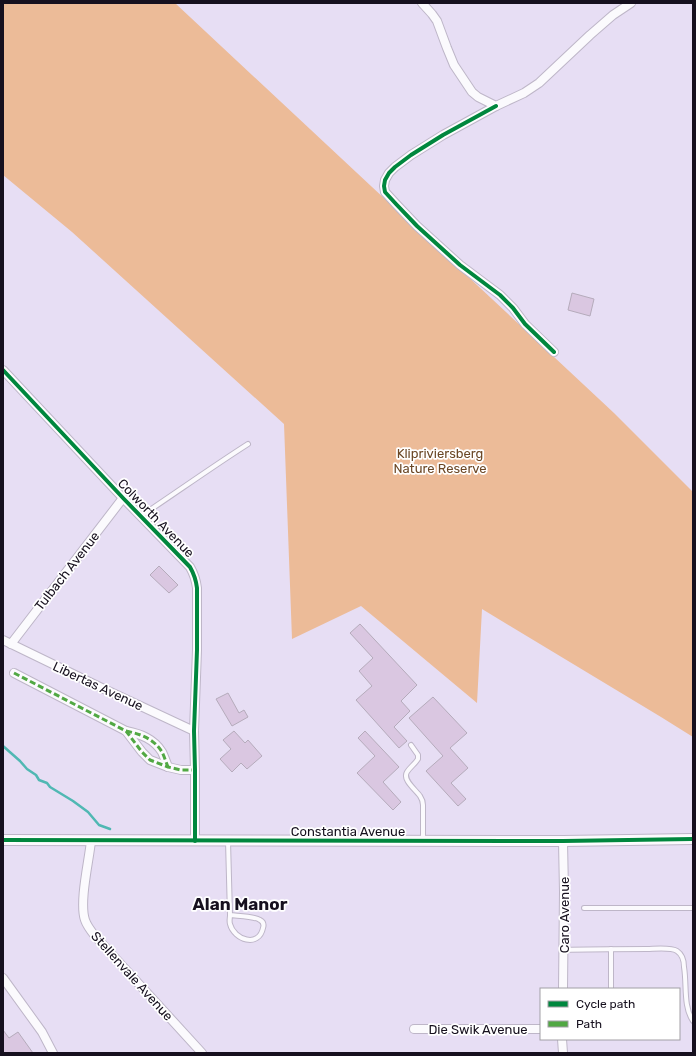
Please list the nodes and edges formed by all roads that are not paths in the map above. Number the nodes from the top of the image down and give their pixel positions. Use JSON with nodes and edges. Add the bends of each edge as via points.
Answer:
{"nodes":[{"id":1,"x":422,"y":3,"type":"edge"},
{"id":2,"x":631,"y":3,"type":"edge"},
{"id":3,"x":496,"y":106,"type":"junction"},
{"id":4,"x":554,"y":352,"type":"dead end"},
{"id":5,"x":3,"y":370,"type":"edge"},
{"id":6,"x":248,"y":444,"type":"dead end"},
{"id":7,"x":123,"y":498,"type":"junction"},
{"id":8,"x":140,"y":516,"type":"junction"},
{"id":9,"x":3,"y":640,"type":"edge"},
{"id":10,"x":11,"y":644,"type":"junction"},
{"id":11,"x":14,"y":673,"type":"dead end"},
{"id":12,"x":194,"y":730,"type":"junction"},
{"id":13,"x":126,"y":731,"type":"junction"},
{"id":14,"x":411,"y":746,"type":"dead end"},
{"id":15,"x":168,"y":767,"type":"junction"},
{"id":16,"x":195,"y":770,"type":"junction"},
{"id":17,"x":3,"y":840,"type":"edge"},
{"id":18,"x":195,"y":840,"type":"junction"},
{"id":19,"x":228,"y":840,"type":"junction"},
{"id":20,"x":693,"y":840,"type":"edge"},
{"id":21,"x":91,"y":841,"type":"junction"},
{"id":22,"x":423,"y":841,"type":"junction"},
{"id":23,"x":563,"y":841,"type":"junction"},
{"id":24,"x":584,"y":908,"type":"dead end"},
{"id":25,"x":693,"y":908,"type":"edge"},
{"id":26,"x":230,"y":915,"type":"junction"},
{"id":27,"x":611,"y":949,"type":"junction"},
{"id":28,"x":563,"y":950,"type":"junction"},
{"id":29,"x":3,"y":978,"type":"edge"},
{"id":30,"x":563,"y":988,"type":"edge"},
{"id":31,"x":611,"y":988,"type":"edge"},
{"id":32,"x":693,"y":1021,"type":"edge"},
{"id":33,"x":414,"y":1029,"type":"dead end"},
{"id":34,"x":540,"y":1029,"type":"edge"},
{"id":35,"x":562,"y":1040,"type":"edge"},
{"id":36,"x":53,"y":1053,"type":"edge"},
{"id":37,"x":202,"y":1053,"type":"edge"},
{"id":38,"x":563,"y":1053,"type":"edge"}],
"edges":[{"from":1,"to":3,"type":"street","via":[[437,21],[454,65],[472,92]]},
{"from":2,"to":3,"type":"street","via":[[612,15],[539,83]]},
{"from":3,"to":4,"type":"street","via":[[443,135],[395,167],[385,180],[385,192],[417,226],[460,265],[500,295]]},
{"from":5,"to":7,"type":"street","name":"Colworth Avenue"},
{"from":6,"to":8,"type":"lane"},
{"from":7,"to":8,"type":"street","name":"Colworth Avenue"},
{"from":7,"to":10,"type":"street","name":"Tulbach Avenue"},
{"from":8,"to":12,"type":"street","name":"Colworth Avenue","via":[[190,567],[195,578],[197,650]]},
{"from":9,"to":10,"type":"street","name":"Libertas Avenue"},
{"from":10,"to":12,"type":"street","name":"Libertas Avenue"},
{"from":11,"to":13,"type":"street"},
{"from":12,"to":16,"type":"street","name":"Colworth Avenue"},
{"from":13,"to":15,"type":"street","via":[[150,760]]},
{"from":13,"to":15,"type":"street","via":[[148,738],[162,752]]},
{"from":14,"to":22,"type":"lane","via":[[418,759],[406,776],[422,801]]},
{"from":15,"to":16,"type":"street"},
{"from":16,"to":18,"type":"street","name":"Colworth Avenue"},
{"from":17,"to":21,"type":"street","name":"Constantia Avenue"},
{"from":18,"to":19,"type":"street","name":"Constantia Avenue"},
{"from":18,"to":21,"type":"street","name":"Constantia Avenue"},
{"from":19,"to":22,"type":"street","name":"Constantia Avenue"},
{"from":19,"to":26,"type":"lane"},
{"from":20,"to":23,"type":"street","name":"Constantia Avenue"},
{"from":21,"to":37,"type":"street","name":"Stellenvale Avenue","via":[[83,906],[85,921],[95,936]]},
{"from":22,"to":23,"type":"street","name":"Constantia Avenue"},
{"from":23,"to":28,"type":"street","name":"Caro Avenue"},
{"from":24,"to":25,"type":"lane"},
{"from":26,"to":26,"type":"lane","via":[[230,924],[235,933],[249,941],[260,935],[263,922],[255,918]]},
{"from":27,"to":28,"type":"lane"},
{"from":27,"to":31,"type":"lane"},
{"from":27,"to":32,"type":"lane","via":[[674,950],[679,953],[685,969],[687,1011]]},
{"from":28,"to":30,"type":"street","name":"Caro Avenue"},
{"from":29,"to":36,"type":"street","via":[[42,1032]]},
{"from":33,"to":34,"type":"street","name":"Die Swik Avenue"},
{"from":35,"to":38,"type":"street"}]}
